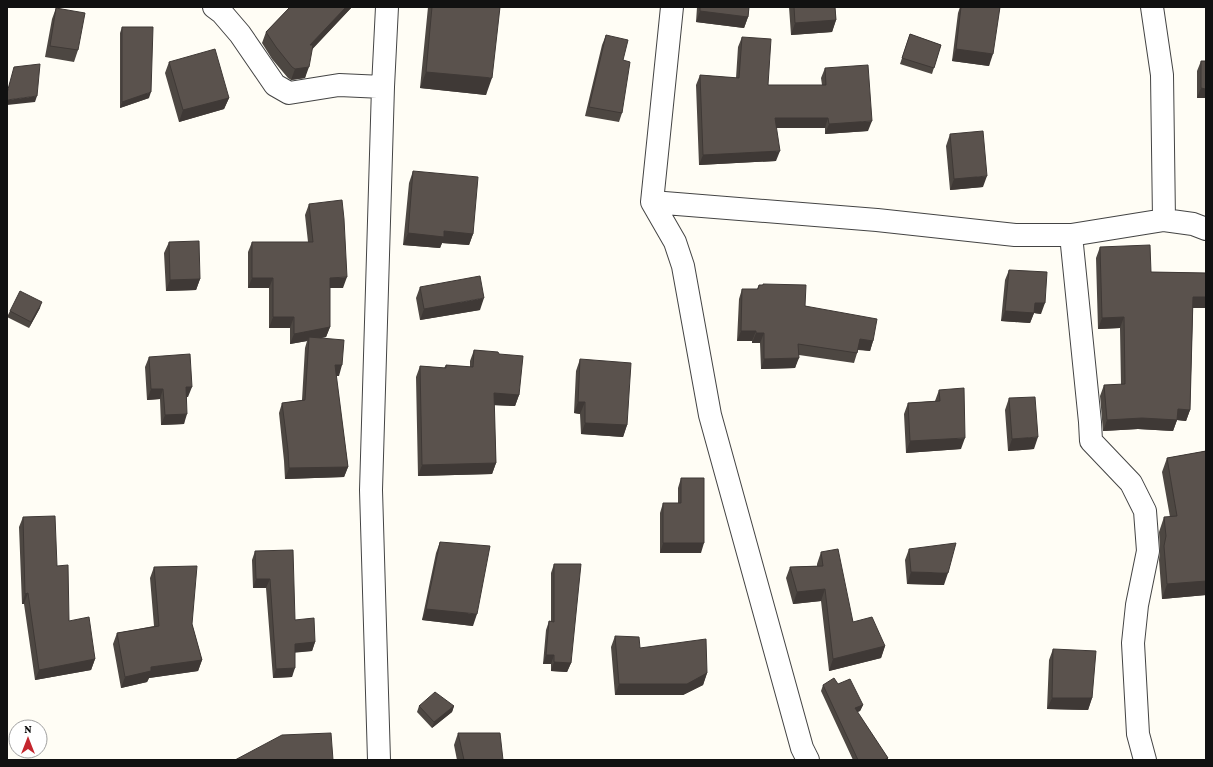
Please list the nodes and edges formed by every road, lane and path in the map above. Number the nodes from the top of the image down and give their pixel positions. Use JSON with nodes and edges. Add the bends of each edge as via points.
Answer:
{"nodes":[{"id":1,"x":214,"y":7,"type":"edge"},
{"id":2,"x":387,"y":7,"type":"edge"},
{"id":3,"x":672,"y":7,"type":"edge"},
{"id":4,"x":1152,"y":7,"type":"edge"},
{"id":5,"x":383,"y":87,"type":"junction"},
{"id":6,"x":652,"y":202,"type":"junction"},
{"id":7,"x":1164,"y":220,"type":"junction"},
{"id":8,"x":1206,"y":229,"type":"edge"},
{"id":9,"x":1071,"y":235,"type":"junction"},
{"id":10,"x":379,"y":760,"type":"edge"},
{"id":11,"x":808,"y":760,"type":"edge"},
{"id":12,"x":1145,"y":760,"type":"edge"}],
"edges":[{"from":1,"to":5,"type":"street","via":[[240,34],[275,85],[289,93],[339,85]]},
{"from":2,"to":5,"type":"street"},
{"from":3,"to":6,"type":"street"},
{"from":4,"to":7,"type":"street","via":[[1162,75]]},
{"from":5,"to":10,"type":"street","via":[[371,490]]},
{"from":6,"to":9,"type":"street","via":[[877,220],[1015,235]]},
{"from":6,"to":11,"type":"street","via":[[675,242],[683,266],[710,415],[802,748]]},
{"from":7,"to":8,"type":"street","via":[[1193,224]]},
{"from":7,"to":9,"type":"street"},
{"from":9,"to":12,"type":"street","via":[[1091,441],[1131,483],[1144,511],[1148,551],[1137,605],[1133,643],[1138,734]]}]}
